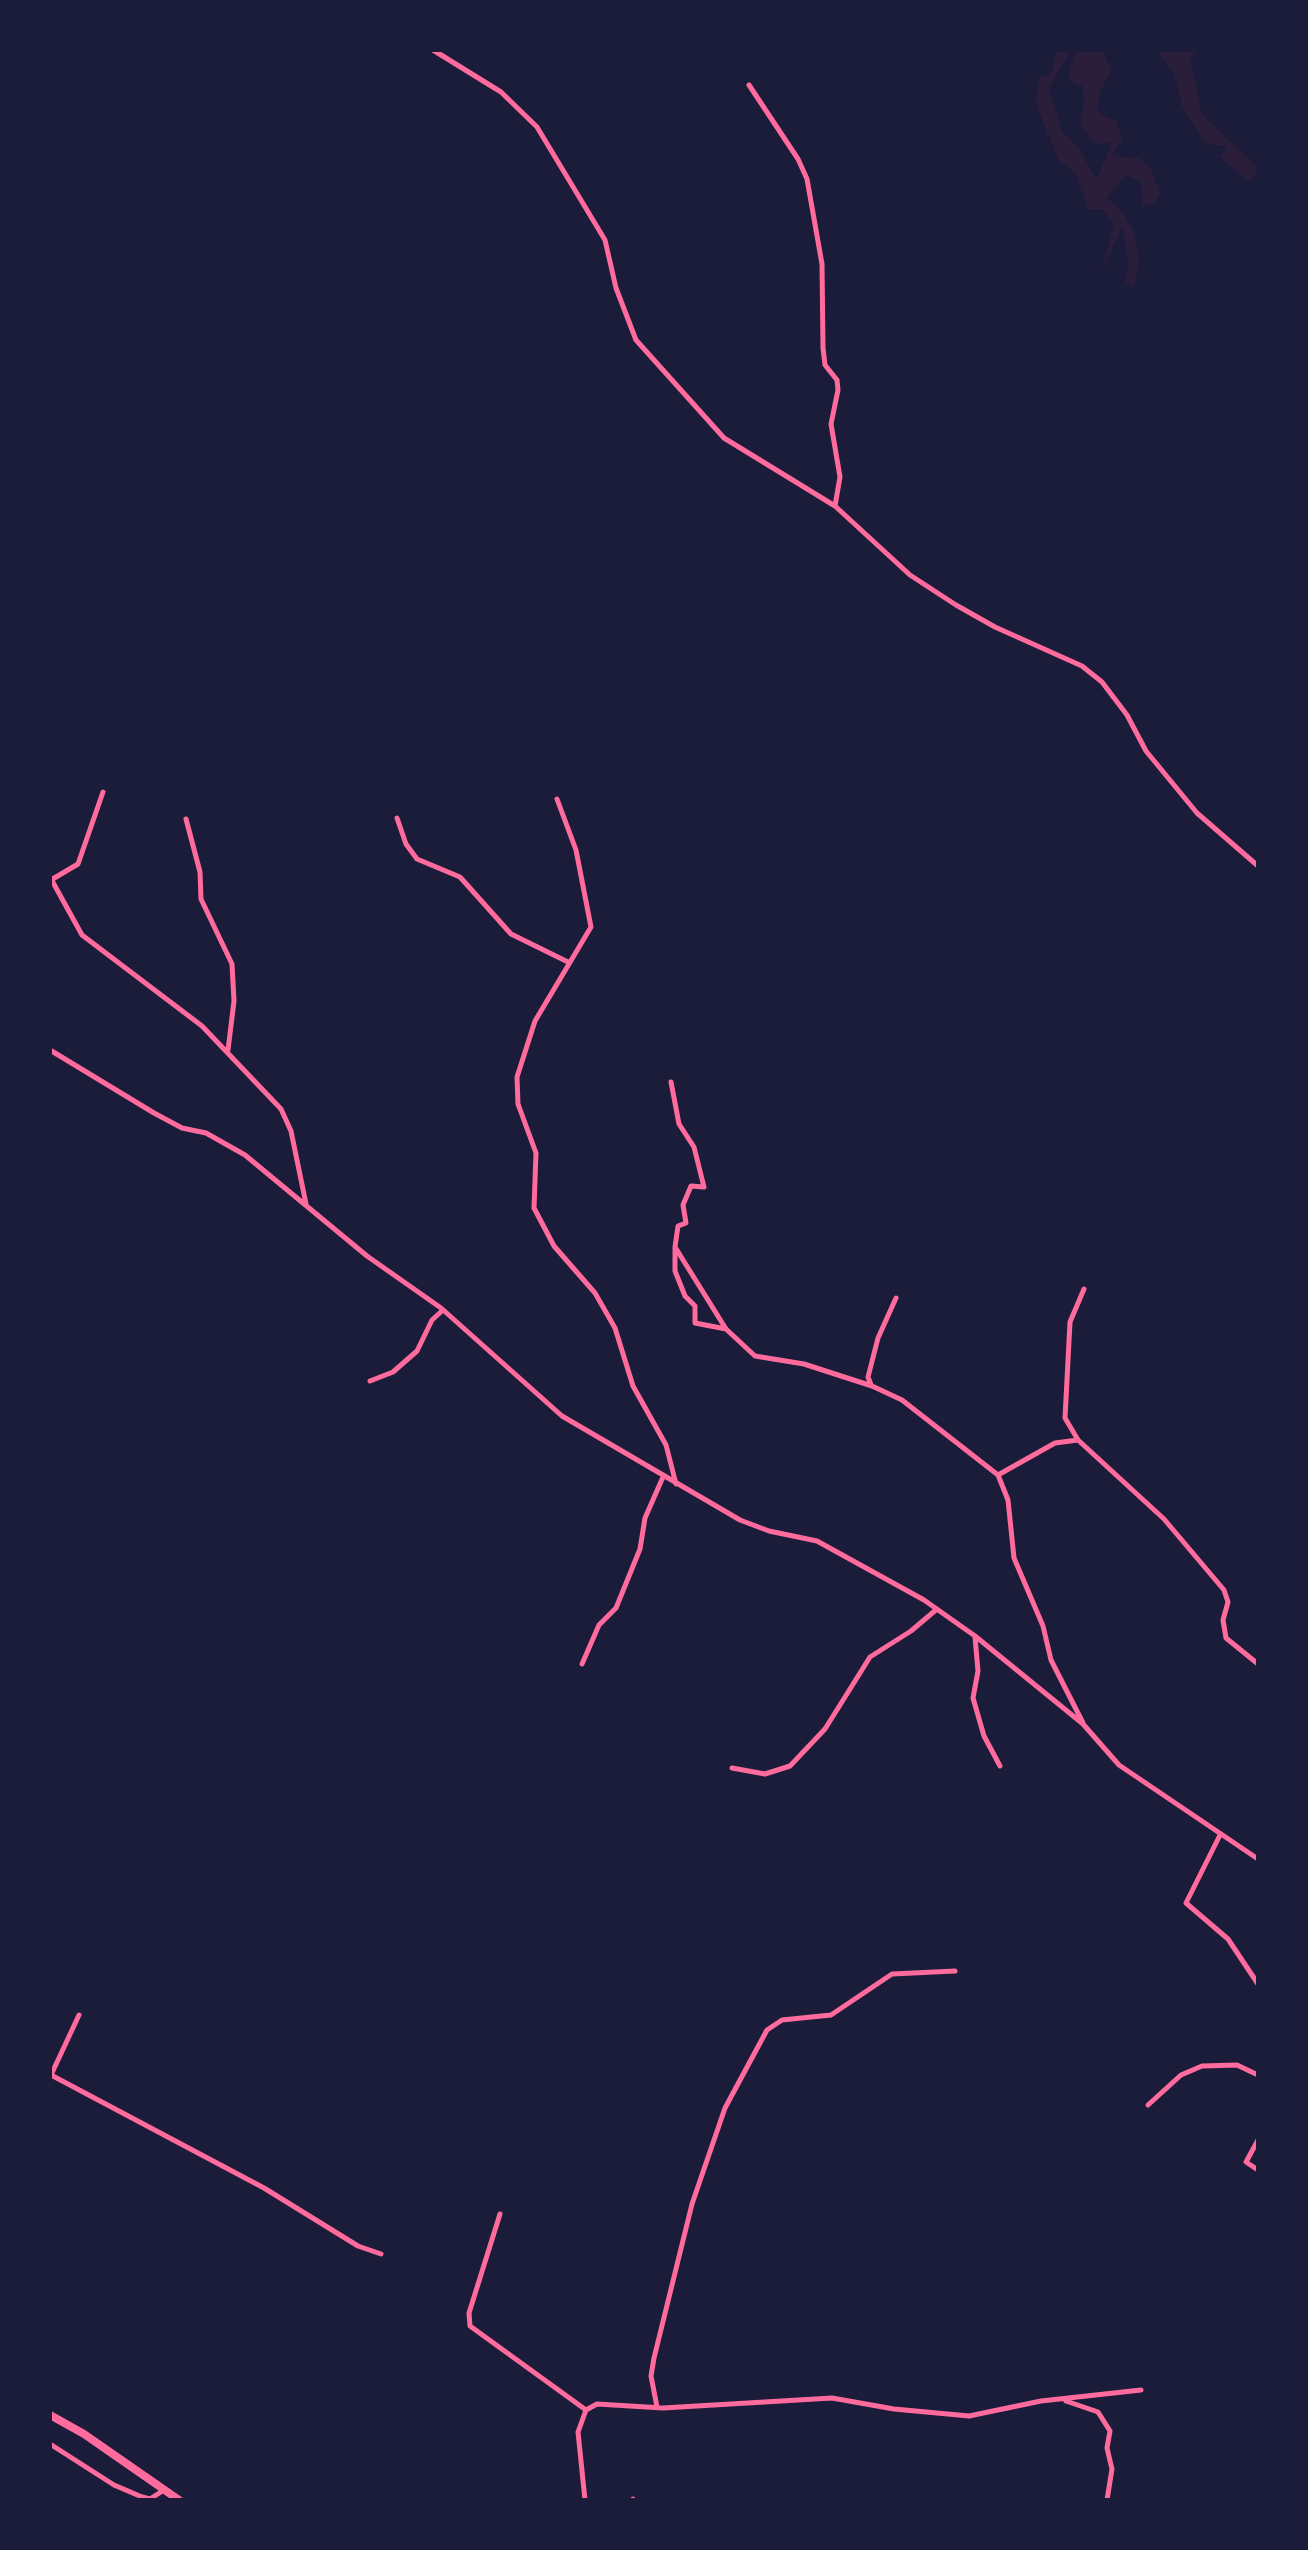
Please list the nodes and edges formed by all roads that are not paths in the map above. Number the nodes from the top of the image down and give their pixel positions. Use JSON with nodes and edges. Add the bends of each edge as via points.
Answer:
{"nodes":[{"id":1,"x":433,"y":50,"type":"edge"},
{"id":2,"x":749,"y":85,"type":"dead end"},
{"id":3,"x":835,"y":506,"type":"junction"},
{"id":4,"x":103,"y":792,"type":"dead end"},
{"id":5,"x":557,"y":799,"type":"dead end"},
{"id":6,"x":397,"y":818,"type":"dead end"},
{"id":7,"x":186,"y":819,"type":"dead end"},
{"id":8,"x":1258,"y":866,"type":"edge"},
{"id":9,"x":51,"y":879,"type":"edge"},
{"id":10,"x":568,"y":962,"type":"junction"},
{"id":11,"x":50,"y":1050,"type":"edge"},
{"id":12,"x":228,"y":1051,"type":"junction"},
{"id":13,"x":671,"y":1082,"type":"dead end"},
{"id":14,"x":306,"y":1205,"type":"junction"},
{"id":15,"x":675,"y":1247,"type":"junction"},
{"id":16,"x":1084,"y":1289,"type":"dead end"},
{"id":17,"x":896,"y":1298,"type":"dead end"},
{"id":18,"x":443,"y":1310,"type":"junction"},
{"id":19,"x":726,"y":1329,"type":"junction"},
{"id":20,"x":370,"y":1381,"type":"dead end"},
{"id":21,"x":872,"y":1386,"type":"junction"},
{"id":22,"x":1078,"y":1440,"type":"junction"},
{"id":23,"x":998,"y":1475,"type":"junction"},
{"id":24,"x":663,"y":1477,"type":"junction"},
{"id":25,"x":676,"y":1485,"type":"junction"},
{"id":26,"x":937,"y":1609,"type":"junction"},
{"id":27,"x":975,"y":1636,"type":"junction"},
{"id":28,"x":582,"y":1664,"type":"dead end"},
{"id":29,"x":1258,"y":1664,"type":"edge"},
{"id":30,"x":1083,"y":1724,"type":"junction"},
{"id":31,"x":1000,"y":1766,"type":"dead end"},
{"id":32,"x":732,"y":1768,"type":"dead end"},
{"id":33,"x":1220,"y":1835,"type":"junction"},
{"id":34,"x":1258,"y":1859,"type":"edge"},
{"id":35,"x":955,"y":1971,"type":"dead end"},
{"id":36,"x":1258,"y":1984,"type":"edge"},
{"id":37,"x":79,"y":2015,"type":"dead end"},
{"id":38,"x":1258,"y":2075,"type":"edge"},
{"id":39,"x":50,"y":2076,"type":"edge"},
{"id":40,"x":1148,"y":2105,"type":"dead end"},
{"id":41,"x":1258,"y":2140,"type":"edge"},
{"id":42,"x":1258,"y":2170,"type":"edge"},
{"id":43,"x":500,"y":2214,"type":"dead end"},
{"id":44,"x":381,"y":2254,"type":"dead end"},
{"id":45,"x":1141,"y":2390,"type":"dead end"},
{"id":46,"x":1062,"y":2399,"type":"junction"},
{"id":47,"x":657,"y":2407,"type":"junction"},
{"id":48,"x":586,"y":2410,"type":"junction"},
{"id":49,"x":50,"y":2415,"type":"edge"},
{"id":50,"x":50,"y":2444,"type":"edge"},
{"id":51,"x":164,"y":2489,"type":"junction"},
{"id":52,"x":179,"y":2500,"type":"edge"},
{"id":53,"x":585,"y":2500,"type":"edge"},
{"id":54,"x":1107,"y":2500,"type":"edge"}],
"edges":[{"from":1,"to":3,"type":"street","via":[[511,100],[549,145],[605,240],[630,328],[649,358],[724,438]]},
{"from":2,"to":3,"type":"street","via":[[807,179],[822,264],[825,365],[838,390],[831,424],[840,477]]},
{"from":3,"to":8,"type":"street","via":[[922,583],[995,627],[1082,666],[1102,682],[1146,751],[1197,813]]},
{"from":4,"to":9,"type":"street","via":[[78,864]]},
{"from":5,"to":10,"type":"street","via":[[592,917],[589,935]]},
{"from":6,"to":10,"type":"street","via":[[417,859],[460,877],[511,934]]},
{"from":7,"to":12,"type":"street","via":[[201,899],[232,964]]},
{"from":9,"to":12,"type":"street","via":[[82,935]]},
{"from":10,"to":25,"type":"street","via":[[535,1021],[517,1077],[518,1104],[536,1153],[534,1208],[554,1246],[595,1293],[615,1328],[633,1386],[672,1462]]},
{"from":11,"to":14,"type":"street","via":[[182,1128],[225,1142]]},
{"from":12,"to":14,"type":"street","via":[[286,1118]]},
{"from":13,"to":15,"type":"street","via":[[679,1124],[694,1147],[704,1187],[691,1186],[683,1205],[686,1223],[678,1226]]},
{"from":14,"to":18,"type":"street"},
{"from":15,"to":19,"type":"street"},
{"from":15,"to":19,"type":"street","via":[[675,1271],[695,1306],[695,1323]]},
{"from":16,"to":22,"type":"street","via":[[1070,1322],[1065,1402],[1065,1418]]},
{"from":17,"to":21,"type":"street","via":[[878,1338],[868,1377]]},
{"from":18,"to":20,"type":"street","via":[[417,1351],[393,1372]]},
{"from":18,"to":24,"type":"street","via":[[547,1406]]},
{"from":19,"to":21,"type":"street","via":[[755,1356],[804,1364]]},
{"from":21,"to":23,"type":"street","via":[[920,1412]]},
{"from":22,"to":23,"type":"street","via":[[1055,1443]]},
{"from":22,"to":29,"type":"street","via":[[1164,1519],[1224,1590],[1226,1638]]},
{"from":23,"to":30,"type":"street","via":[[1008,1500],[1014,1558],[1043,1626],[1051,1660]]},
{"from":24,"to":25,"type":"street"},
{"from":24,"to":28,"type":"street","via":[[616,1608],[599,1625]]},
{"from":25,"to":26,"type":"street","via":[[740,1520],[836,1550]]},
{"from":26,"to":27,"type":"street"},
{"from":26,"to":32,"type":"street","via":[[870,1657],[825,1729],[790,1766],[765,1774]]},
{"from":27,"to":30,"type":"street"},
{"from":27,"to":31,"type":"street","via":[[978,1671],[973,1698]]},
{"from":30,"to":33,"type":"street","via":[[1119,1765]]},
{"from":33,"to":34,"type":"street"},
{"from":33,"to":36,"type":"street","via":[[1186,1903],[1228,1939]]},
{"from":35,"to":47,"type":"street","via":[[892,1974],[831,2015],[782,2020],[767,2030],[725,2108],[692,2204],[654,2358],[651,2376]]},
{"from":37,"to":39,"type":"street"},
{"from":38,"to":40,"type":"street","via":[[1237,2065],[1202,2066],[1181,2075]]},
{"from":39,"to":44,"type":"street"},
{"from":41,"to":42,"type":"street","via":[[1246,2162]]},
{"from":43,"to":48,"type":"street","via":[[469,2313],[470,2326]]},
{"from":45,"to":46,"type":"street"},
{"from":46,"to":47,"type":"street","via":[[969,2416],[832,2398]]},
{"from":46,"to":54,"type":"street","via":[[1098,2412],[1106,2421],[1112,2469]]},
{"from":47,"to":48,"type":"street","via":[[597,2404]]},
{"from":48,"to":53,"type":"street","via":[[578,2432]]},
{"from":49,"to":51,"type":"highway"},
{"from":50,"to":51,"type":"street","via":[[142,2497],[150,2499]]},
{"from":51,"to":52,"type":"highway"}]}
